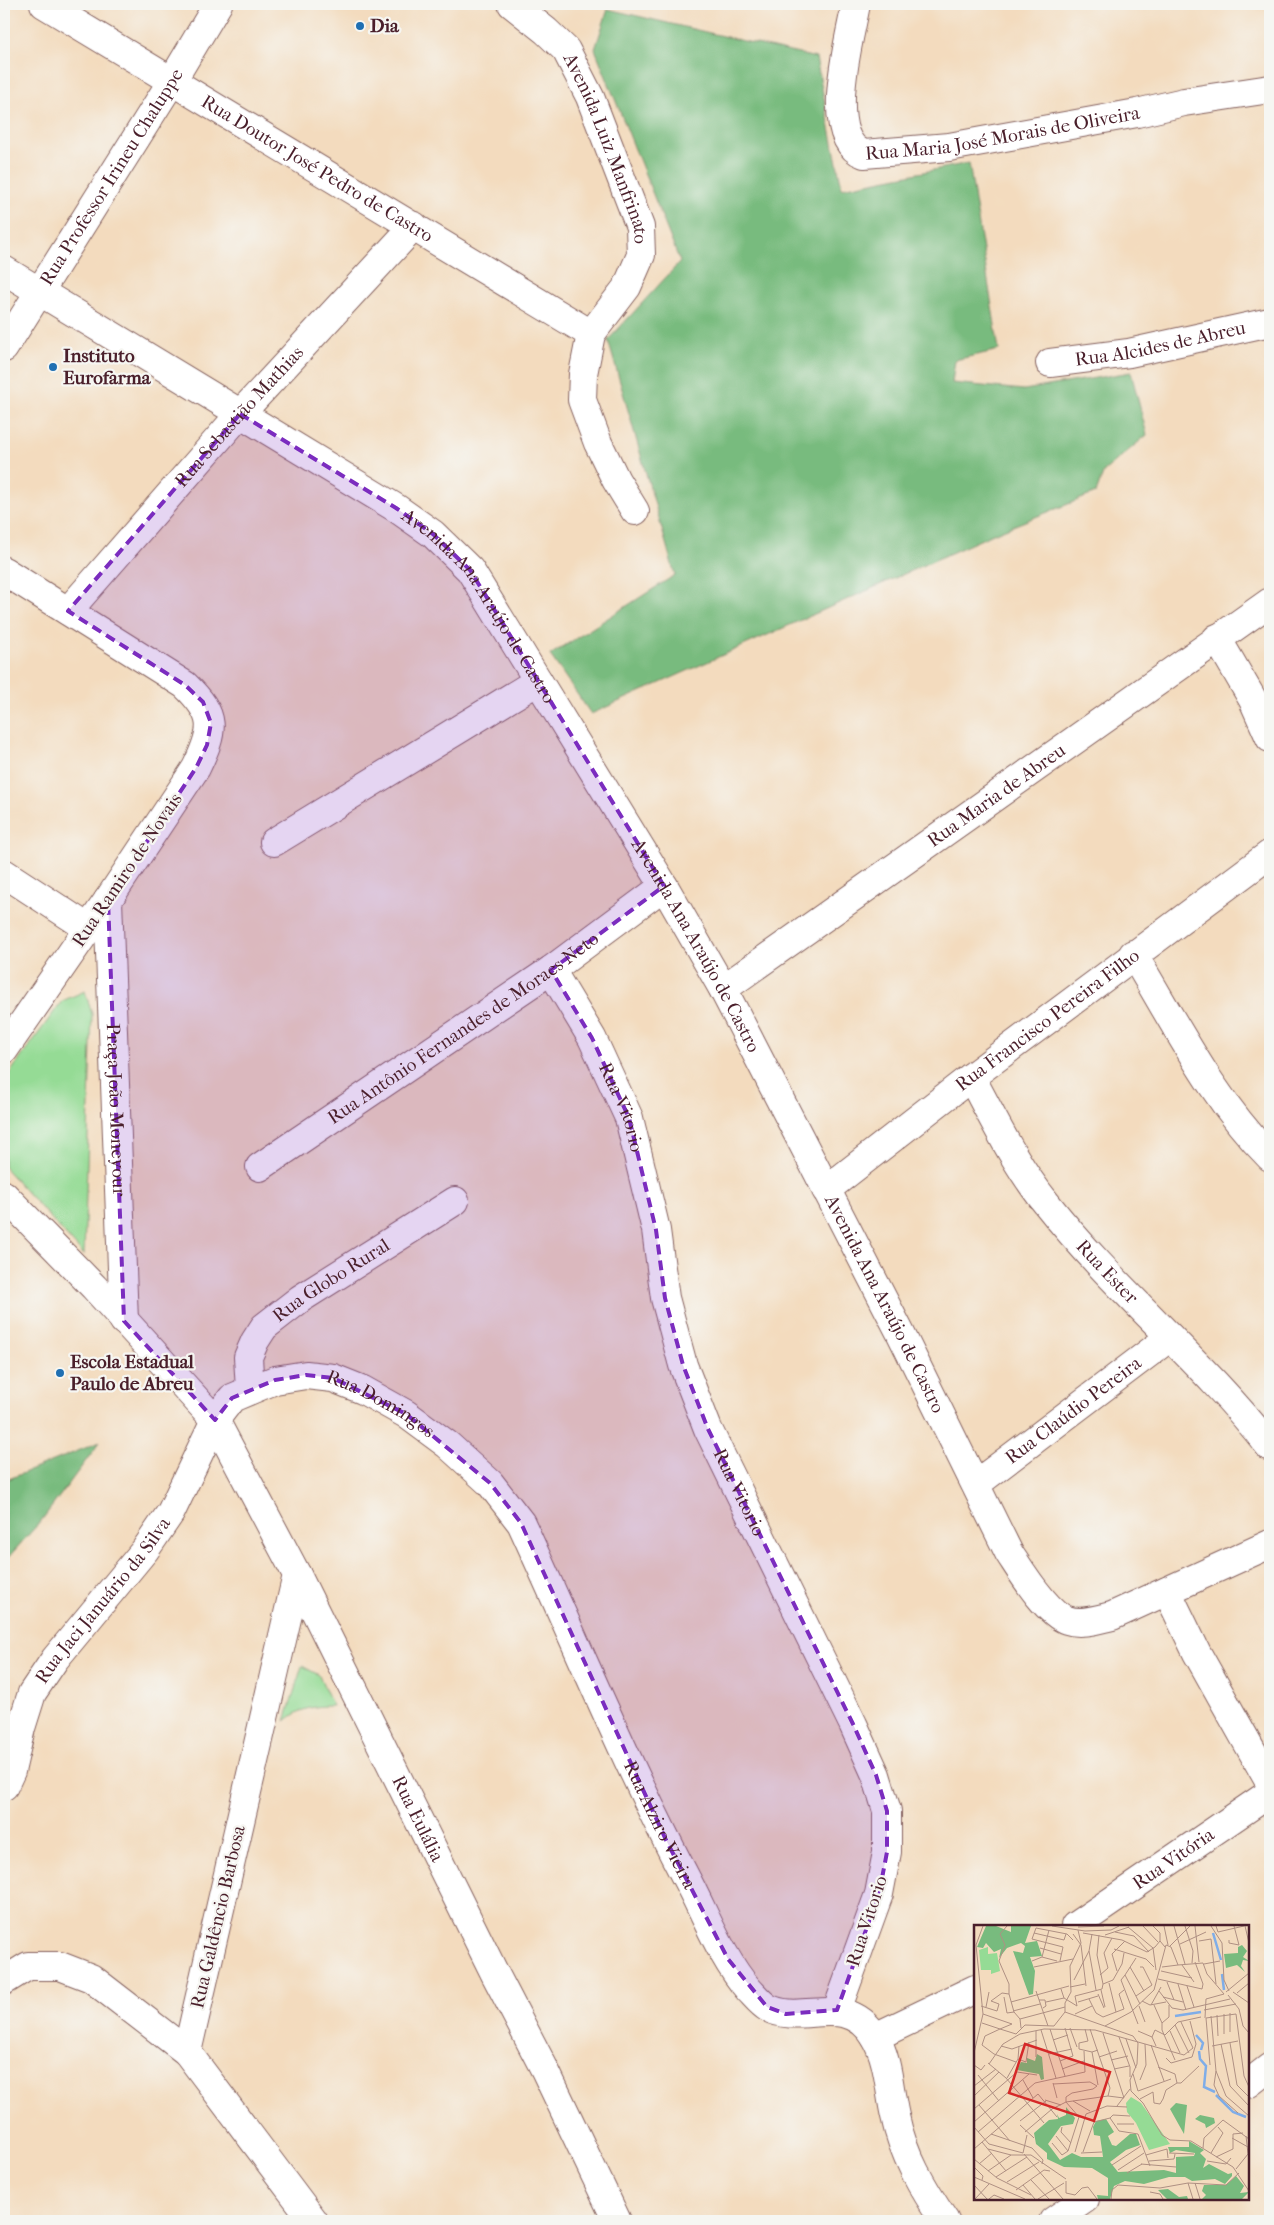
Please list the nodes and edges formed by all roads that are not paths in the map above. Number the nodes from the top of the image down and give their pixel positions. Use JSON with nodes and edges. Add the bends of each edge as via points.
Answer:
{"nodes":[{"id":1,"x":44,"y":4,"type":"edge"},
{"id":2,"x":218,"y":4,"type":"edge"},
{"id":3,"x":512,"y":4,"type":"edge"},
{"id":4,"x":856,"y":4,"type":"edge"},
{"id":5,"x":172,"y":81,"type":"junction"},
{"id":6,"x":1270,"y":89,"type":"edge"},
{"id":7,"x":414,"y":226,"type":"junction"},
{"id":8,"x":4,"y":270,"type":"edge"},
{"id":9,"x":40,"y":292,"type":"junction"},
{"id":10,"x":1270,"y":322,"type":"edge"},
{"id":11,"x":591,"y":334,"type":"junction"},
{"id":12,"x":4,"y":348,"type":"edge"},
{"id":13,"x":1050,"y":363,"type":"dead end"},
{"id":14,"x":240,"y":414,"type":"junction"},
{"id":15,"x":635,"y":511,"type":"dead end"},
{"id":16,"x":4,"y":571,"type":"edge"},
{"id":17,"x":1270,"y":602,"type":"edge"},
{"id":18,"x":68,"y":611,"type":"junction"},
{"id":19,"x":1217,"y":638,"type":"junction"},
{"id":20,"x":538,"y":681,"type":"junction"},
{"id":21,"x":1270,"y":738,"type":"edge"},
{"id":22,"x":274,"y":842,"type":"dead end"},
{"id":23,"x":1270,"y":854,"type":"edge"},
{"id":24,"x":4,"y":873,"type":"edge"},
{"id":25,"x":664,"y":886,"type":"junction"},
{"id":26,"x":108,"y":900,"type":"junction"},
{"id":27,"x":88,"y":928,"type":"junction"},
{"id":28,"x":1133,"y":954,"type":"junction"},
{"id":29,"x":551,"y":970,"type":"junction"},
{"id":30,"x":723,"y":990,"type":"junction"},
{"id":31,"x":4,"y":1050,"type":"edge"},
{"id":32,"x":971,"y":1077,"type":"junction"},
{"id":33,"x":1270,"y":1157,"type":"edge"},
{"id":34,"x":260,"y":1167,"type":"dead end"},
{"id":35,"x":826,"y":1190,"type":"junction"},
{"id":36,"x":4,"y":1194,"type":"edge"},
{"id":37,"x":455,"y":1201,"type":"dead end"},
{"id":38,"x":124,"y":1320,"type":"junction"},
{"id":39,"x":1170,"y":1337,"type":"junction"},
{"id":40,"x":250,"y":1390,"type":"junction"},
{"id":41,"x":215,"y":1420,"type":"junction"},
{"id":42,"x":1270,"y":1446,"type":"edge"},
{"id":43,"x":976,"y":1484,"type":"junction"},
{"id":44,"x":521,"y":1523,"type":"joint"},
{"id":45,"x":1270,"y":1544,"type":"edge"},
{"id":46,"x":296,"y":1575,"type":"junction"},
{"id":47,"x":1166,"y":1592,"type":"junction"},
{"id":48,"x":1270,"y":1783,"type":"edge"},
{"id":49,"x":4,"y":1786,"type":"edge"},
{"id":50,"x":1270,"y":1793,"type":"edge"},
{"id":51,"x":1076,"y":1925,"type":"edge"},
{"id":52,"x":4,"y":1981,"type":"edge"},
{"id":53,"x":974,"y":1989,"type":"edge"},
{"id":54,"x":837,"y":2010,"type":"junction"},
{"id":55,"x":875,"y":2036,"type":"junction"},
{"id":56,"x":187,"y":2052,"type":"junction"},
{"id":57,"x":1270,"y":2067,"type":"edge"},
{"id":58,"x":1249,"y":2083,"type":"edge"},
{"id":59,"x":1084,"y":2200,"type":"edge"},
{"id":60,"x":608,"y":2218,"type":"edge"},
{"id":61,"x":314,"y":2221,"type":"edge"},
{"id":62,"x":945,"y":2221,"type":"edge"},
{"id":63,"x":1053,"y":2221,"type":"edge"}],
"edges":[{"from":1,"to":5,"type":"street","name":"Rua Doutor José Pedro de Castro"},
{"from":2,"to":5,"type":"street","name":"Rua Professor Irineu Chaluppe"},
{"from":3,"to":11,"type":"street","name":"Avenida Luiz Manfrinato","via":[[566,50],[590,97],[640,227],[641,256],[627,287]]},
{"from":4,"to":6,"type":"street","name":"Rua Maria José Morais de Oliveira","via":[[842,81],[840,119],[846,139],[854,150],[864,154],[949,147]]},
{"from":5,"to":7,"type":"street","name":"Rua Doutor José Pedro de Castro"},
{"from":5,"to":9,"type":"street","name":"Rua Professor Irineu Chaluppe"},
{"from":7,"to":11,"type":"street","name":"Rua Doutor José Pedro de Castro"},
{"from":7,"to":14,"type":"street","name":"Rua Sebastião Mathias"},
{"from":8,"to":9,"type":"street","name":"Avenida Ana Araújo de Castro"},
{"from":9,"to":12,"type":"street","name":"Rua Professor Irineu Chaluppe"},
{"from":9,"to":14,"type":"street","name":"Avenida Ana Araújo de Castro"},
{"from":10,"to":13,"type":"street","name":"Rua Alcides de Abreu","via":[[1129,353]]},
{"from":11,"to":15,"type":"street","via":[[582,400],[598,443]]},
{"from":14,"to":18,"type":"street","name":"Rua Sebastião Mathias"},
{"from":14,"to":20,"type":"street","name":"Avenida Ana Araújo de Castro","via":[[396,508],[433,534],[470,570]]},
{"from":16,"to":18,"type":"street","name":"Rua Ramiro de Novais"},
{"from":17,"to":19,"type":"street","name":"Rua Maria de Abreu"},
{"from":18,"to":26,"type":"street","name":"Rua Ramiro de Novais","via":[[185,685],[203,702],[211,723],[207,745],[196,768]]},
{"from":19,"to":21,"type":"street","via":[[1253,700]]},
{"from":19,"to":30,"type":"street","name":"Rua Maria de Abreu"},
{"from":20,"to":22,"type":"street"},
{"from":20,"to":25,"type":"street","name":"Avenida Ana Araújo de Castro"},
{"from":23,"to":28,"type":"street","name":"Rua Francisco Pereira Filho"},
{"from":24,"to":27,"type":"street"},
{"from":25,"to":29,"type":"street","name":"Rua Antônio Fernandes de Moraes Neto"},
{"from":25,"to":30,"type":"street","name":"Avenida Ana Araújo de Castro"},
{"from":26,"to":27,"type":"street","name":"Rua Ramiro de Novais"},
{"from":26,"to":38,"type":"street","name":"Praça João Moneyour"},
{"from":27,"to":31,"type":"street","name":"Rua Ramiro de Novais"},
{"from":28,"to":32,"type":"street","name":"Rua Francisco Pereira Filho"},
{"from":28,"to":33,"type":"street","via":[[1214,1087]]},
{"from":29,"to":34,"type":"street","name":"Rua Antônio Fernandes de Moraes Neto"},
{"from":29,"to":54,"type":"street","name":"Rua Vitorio","via":[[592,1038],[629,1118],[656,1230],[665,1298],[683,1365],[708,1429],[853,1724],[876,1775],[887,1811],[887,1852],[879,1894]]},
{"from":30,"to":35,"type":"street","name":"Avenida Ana Araújo de Castro"},
{"from":32,"to":35,"type":"street","name":"Rua Francisco Pereira Filho"},
{"from":32,"to":39,"type":"street","name":"Rua Ester","via":[[1008,1145],[1046,1203]]},
{"from":35,"to":43,"type":"street","name":"Avenida Ana Araújo de Castro"},
{"from":36,"to":38,"type":"street","name":"Rua Eulália"},
{"from":37,"to":40,"type":"street","name":"Rua Globo Rural","via":[[300,1299],[264,1327],[248,1357]]},
{"from":38,"to":41,"type":"street","name":"Rua Eulália"},
{"from":39,"to":42,"type":"street","name":"Rua Ester"},
{"from":39,"to":43,"type":"street","name":"Rua Claúdio Pereira"},
{"from":40,"to":41,"type":"street","name":"Rua Domingos","via":[[232,1398]]},
{"from":40,"to":44,"type":"street","name":"Rua Domingos","via":[[275,1380],[306,1375],[333,1378],[363,1390],[406,1414],[448,1445],[490,1483]]},
{"from":41,"to":46,"type":"street","name":"Rua Eulália"},
{"from":41,"to":49,"type":"street","name":"Rua Jaci Januário da Silva","via":[[171,1512],[145,1550],[55,1659],[32,1693]]},
{"from":43,"to":47,"type":"street","name":"Avenida Ana Araújo de Castro","via":[[1029,1584],[1048,1606],[1066,1620],[1086,1622],[1112,1616]]},
{"from":44,"to":54,"type":"street","name":"Rua Alziro Vieira","via":[[666,1840],[728,1958],[748,1988],[766,2007],[786,2014]]},
{"from":45,"to":47,"type":"street","name":"Avenida Ana Araújo de Castro"},
{"from":46,"to":56,"type":"street","name":"Rua Galdêncio Barbosa"},
{"from":46,"to":60,"type":"street","name":"Rua Eulália","via":[[545,2070]]},
{"from":47,"to":48,"type":"street"},
{"from":50,"to":51,"type":"street","name":"Rua Vitória"},
{"from":52,"to":56,"type":"street","via":[[28,1966],[60,1966],[91,1978]]},
{"from":53,"to":55,"type":"street"},
{"from":54,"to":55,"type":"street","name":"Rua Alziro Vieira","via":[[859,2020]]},
{"from":55,"to":62,"type":"street","via":[[887,2073],[904,2151]]},
{"from":56,"to":61,"type":"street"},
{"from":57,"to":58,"type":"street"},
{"from":59,"to":63,"type":"street"}]}
